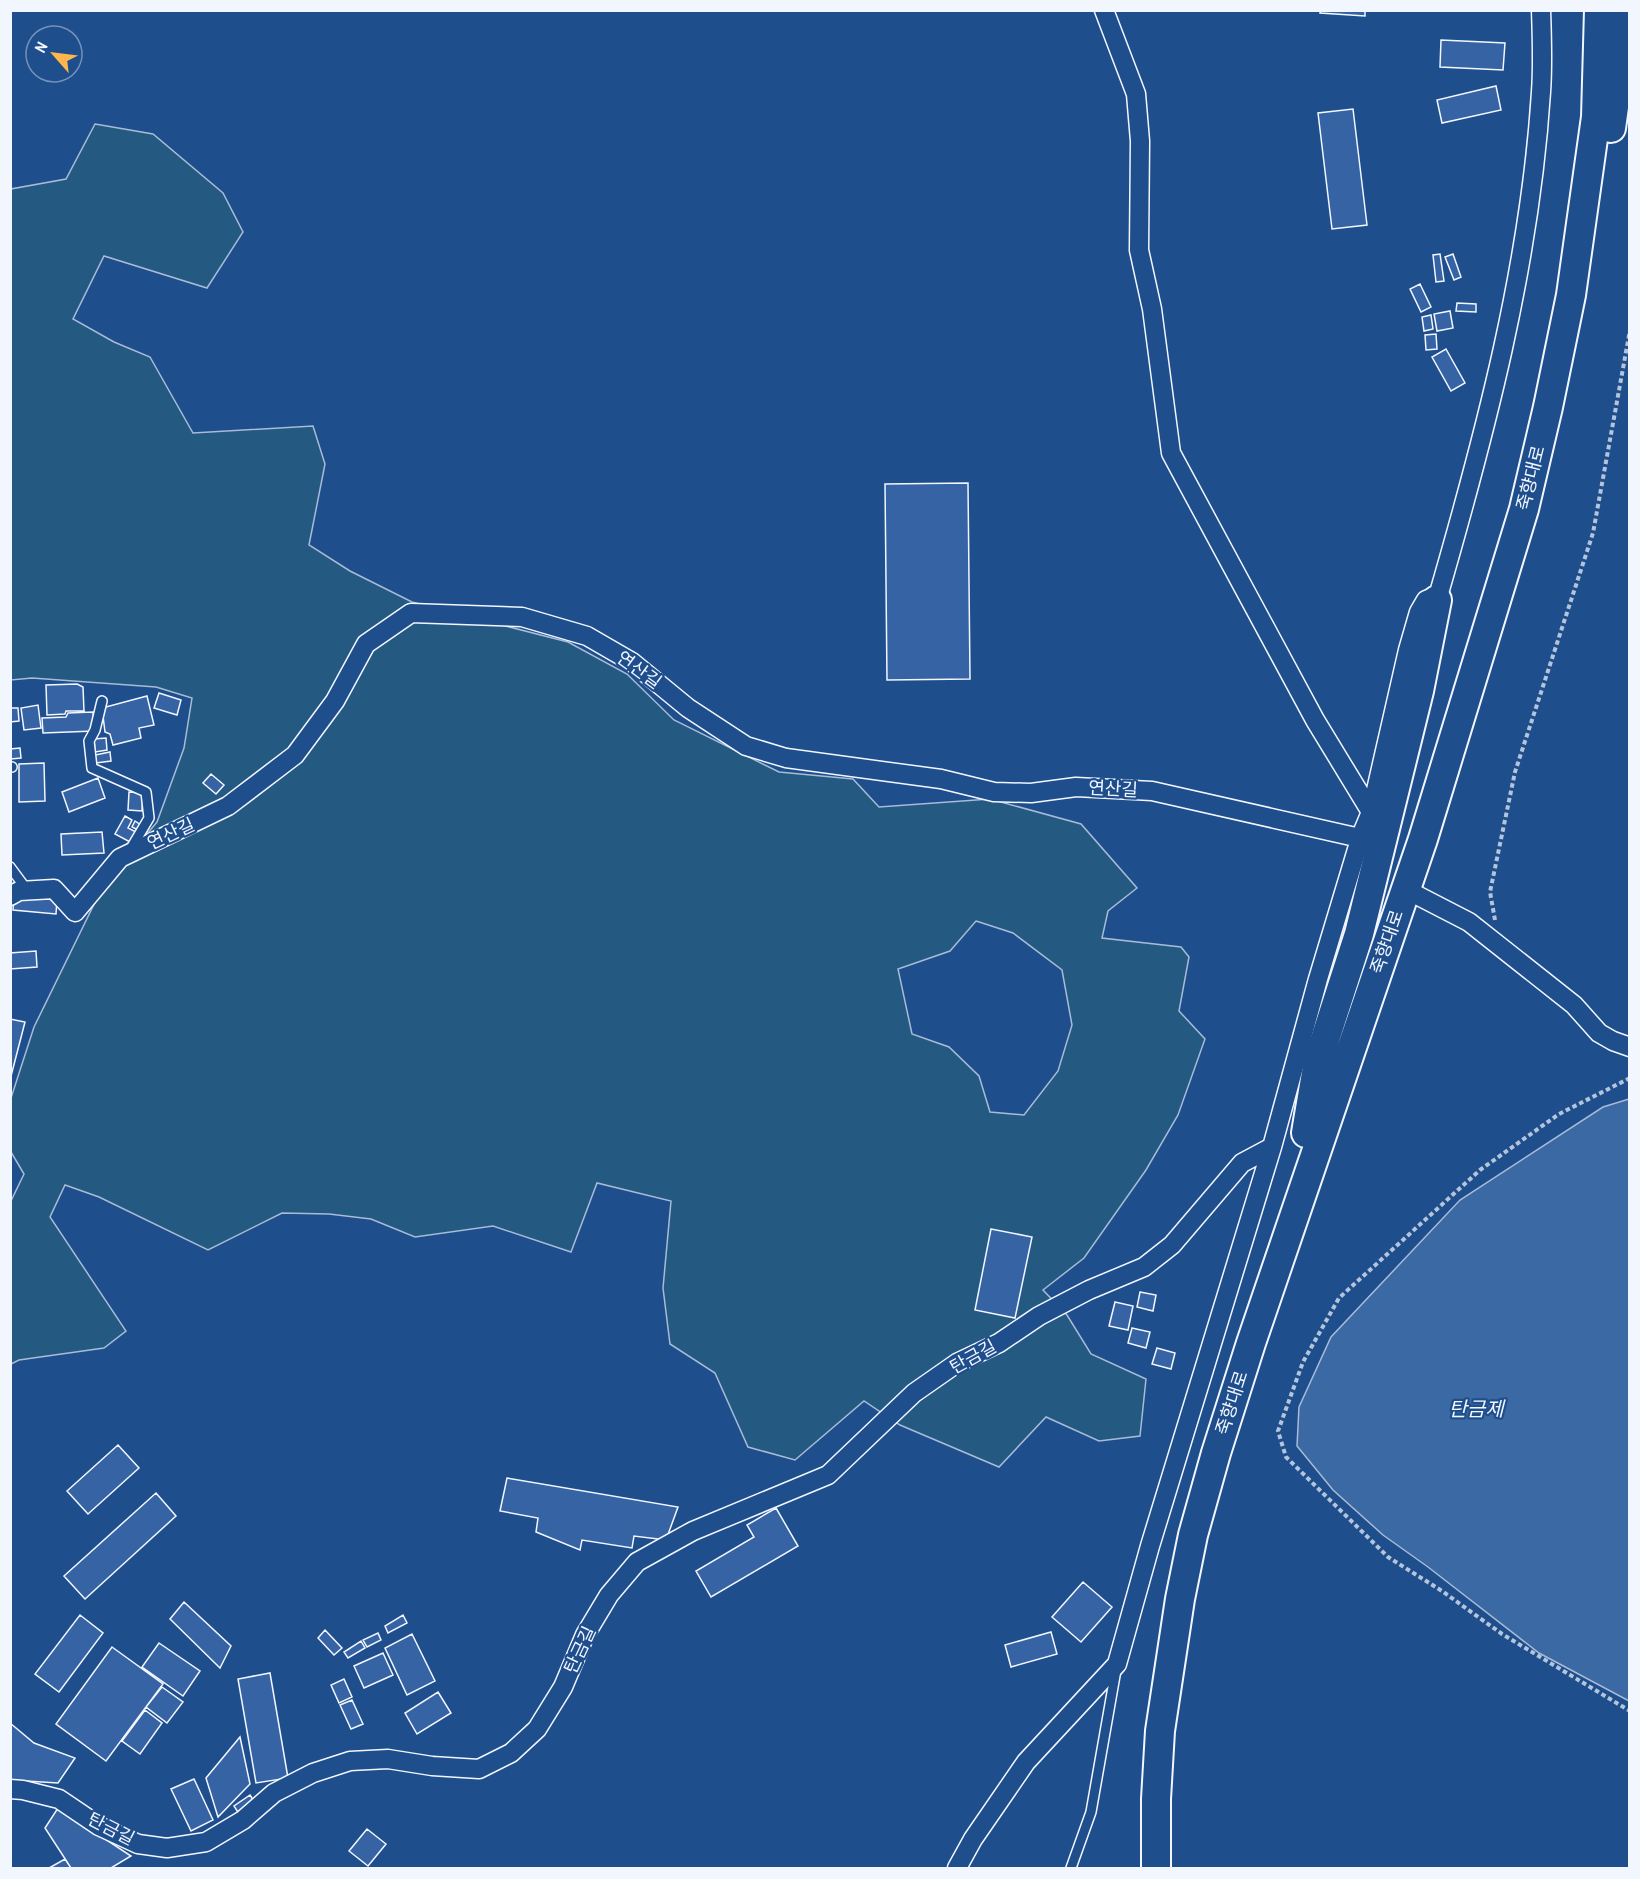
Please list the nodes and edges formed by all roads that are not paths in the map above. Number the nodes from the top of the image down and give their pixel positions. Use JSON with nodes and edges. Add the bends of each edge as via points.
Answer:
{"nodes":[{"id":1,"x":1104,"y":10,"type":"edge"},
{"id":2,"x":1541,"y":10,"type":"edge"},
{"id":3,"x":1599,"y":10,"type":"edge"},
{"id":4,"x":1626,"y":10,"type":"edge"},
{"id":5,"x":1584,"y":207,"type":"junction"},
{"id":6,"x":1437,"y":600,"type":"junction"},
{"id":7,"x":102,"y":701,"type":"dead end"},
{"id":8,"x":1371,"y":812,"type":"junction"},
{"id":9,"x":1372,"y":840,"type":"junction"},
{"id":10,"x":127,"y":854,"type":"junction"},
{"id":11,"x":10,"y":867,"type":"edge"},
{"id":12,"x":1405,"y":889,"type":"junction"},
{"id":13,"x":19,"y":893,"type":"edge"},
{"id":14,"x":1629,"y":1047,"type":"edge"},
{"id":15,"x":1272,"y":1146,"type":"junction"},
{"id":16,"x":1292,"y":1218,"type":"junction"},
{"id":17,"x":1117,"y":1664,"type":"junction"},
{"id":18,"x":10,"y":1789,"type":"edge"},
{"id":19,"x":957,"y":1869,"type":"edge"},
{"id":20,"x":1071,"y":1869,"type":"edge"},
{"id":21,"x":1156,"y":1869,"type":"edge"}],
"edges":[{"from":1,"to":8,"type":"street","via":[[1136,94],[1140,141],[1139,250],[1152,309],[1171,453],[1316,720]]},
{"from":2,"to":6,"type":"street","via":[[1542,90],[1527,220],[1492,405]]},
{"from":3,"to":5,"type":"main road","name":"죽향대로","via":[[1596,117]]},
{"from":4,"to":5,"type":"main road","via":[[1611,128]]},
{"from":5,"to":12,"type":"main road","name":"죽향대로","via":[[1571,295],[1524,509]]},
{"from":6,"to":8,"type":"street","via":[[1426,600],[1419,612]]},
{"from":6,"to":9,"type":"main road","via":[[1419,692]]},
{"from":7,"to":10,"type":"lane","via":[[89,741],[92,768],[146,792],[149,818]]},
{"from":8,"to":9,"type":"street"},
{"from":9,"to":10,"type":"street","name":"연산길","via":[[1152,791],[1076,787],[1031,793],[994,792],[941,779],[786,758],[746,746],[688,708],[632,662],[587,636],[522,617],[411,614],[366,644],[335,701],[295,755],[228,806]]},
{"from":9,"to":15,"type":"street","via":[[1318,979]]},
{"from":9,"to":16,"type":"main road","via":[[1359,934],[1318,1061]]},
{"from":10,"to":13,"type":"street","name":"연산길","via":[[75,912],[54,889]]},
{"from":11,"to":13,"type":"lane"},
{"from":12,"to":14,"type":"street","via":[[1469,922],[1574,1005],[1599,1033]]},
{"from":12,"to":16,"type":"main road","name":"죽향대로"},
{"from":15,"to":17,"type":"street"},
{"from":15,"to":18,"type":"street","name":"탄금길","via":[[1242,1163],[1172,1245],[1144,1267],[1089,1290],[957,1364],[915,1393],[828,1475],[693,1531],[637,1562],[609,1596],[585,1635],[563,1687],[537,1729],[511,1753],[479,1769],[388,1759],[350,1761],[313,1773],[274,1793],[243,1820],[206,1842],[167,1848],[138,1844],[99,1826],[59,1799]]},
{"from":16,"to":21,"type":"main road","name":"죽향대로","via":[[1193,1535],[1161,1731]]},
{"from":17,"to":19,"type":"street","via":[[1026,1762]]},
{"from":17,"to":20,"type":"lane","via":[[1091,1812]]}]}
